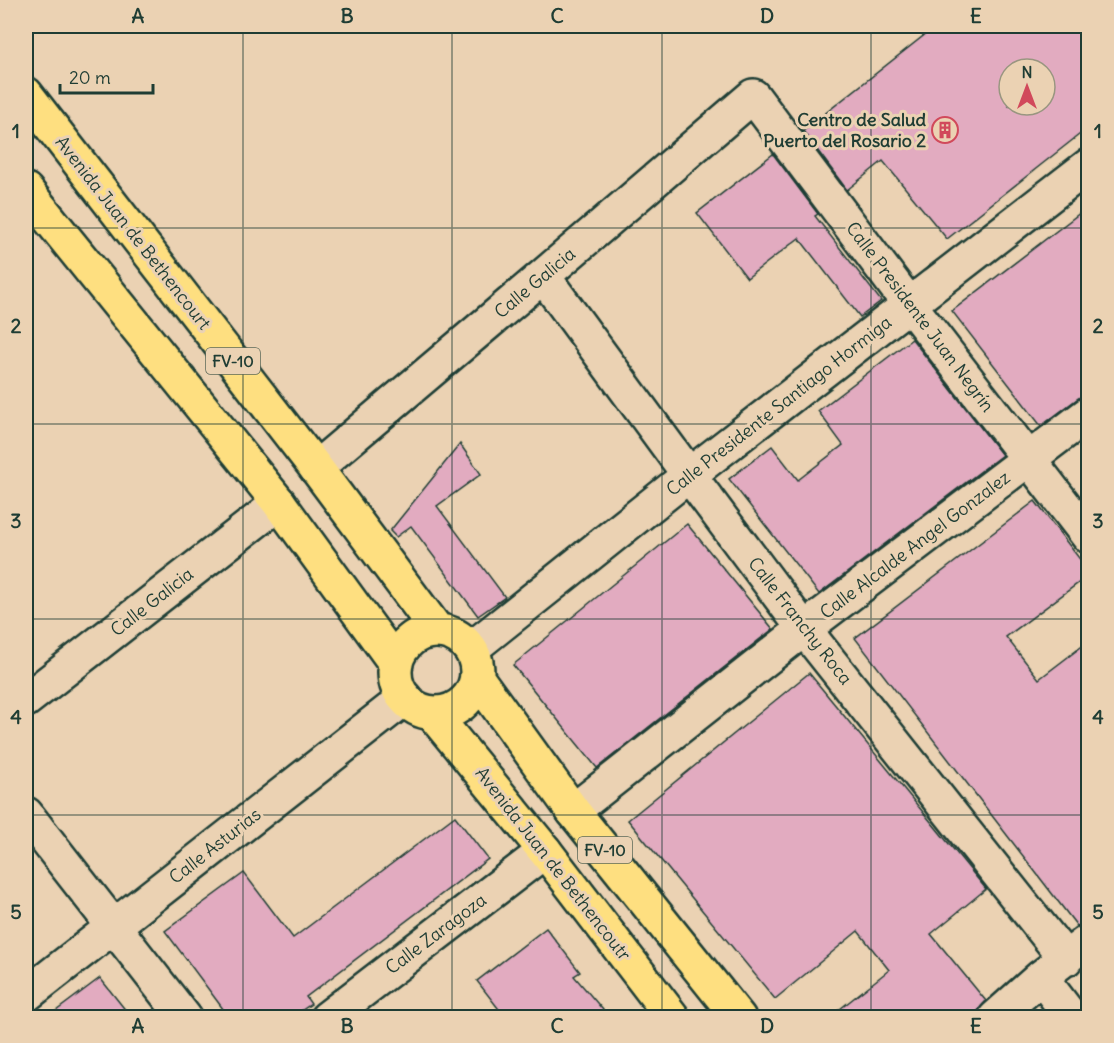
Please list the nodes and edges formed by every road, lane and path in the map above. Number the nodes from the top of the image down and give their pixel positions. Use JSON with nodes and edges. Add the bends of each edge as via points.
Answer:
{"nodes":[{"id":1,"x":26,"y":94,"type":"edge"},
{"id":2,"x":753,"y":96,"type":"joint"},
{"id":3,"x":1089,"y":166,"type":"edge"},
{"id":4,"x":26,"y":190,"type":"edge"},
{"id":5,"x":543,"y":276,"type":"junction"},
{"id":6,"x":909,"y":304,"type":"junction"},
{"id":7,"x":1089,"y":414,"type":"edge"},
{"id":8,"x":1028,"y":458,"type":"junction"},
{"id":9,"x":316,"y":468,"type":"junction"},
{"id":10,"x":689,"y":475,"type":"junction"},
{"id":11,"x":279,"y":503,"type":"junction"},
{"id":12,"x":1089,"y":536,"type":"edge"},
{"id":13,"x":804,"y":629,"type":"junction"},
{"id":14,"x":437,"y":630,"type":"junction"},
{"id":15,"x":474,"y":663,"type":"junction"},
{"id":16,"x":396,"y":664,"type":"junction"},
{"id":17,"x":26,"y":700,"type":"edge"},
{"id":18,"x":419,"y":705,"type":"junction"},
{"id":19,"x":573,"y":810,"type":"junction"},
{"id":20,"x":26,"y":814,"type":"edge"},
{"id":21,"x":545,"y":851,"type":"junction"},
{"id":22,"x":113,"y":926,"type":"junction"},
{"id":23,"x":1065,"y":959,"type":"edge"},
{"id":24,"x":26,"y":995,"type":"edge"},
{"id":25,"x":185,"y":1017,"type":"edge"},
{"id":26,"x":327,"y":1017,"type":"edge"},
{"id":27,"x":673,"y":1017,"type":"edge"},
{"id":28,"x":739,"y":1017,"type":"edge"},
{"id":29,"x":995,"y":1017,"type":"edge"},
{"id":30,"x":1072,"y":1017,"type":"edge"}],
"edges":[{"from":1,"to":9,"type":"main road","name":"Avenida Juan de Bethencourt","number":"FV-10"},
{"from":2,"to":5,"type":"street","name":"Calle Galicia"},
{"from":2,"to":6,"type":"street","name":"Calle Presidente Juan Negrín"},
{"from":3,"to":6,"type":"street","name":"Calle Presidente Santiago Hormiga"},
{"from":4,"to":11,"type":"main road","number":"FV-10"},
{"from":5,"to":9,"type":"street","name":"Calle Galicia"},
{"from":5,"to":10,"type":"street","name":"Calle Franchy Roca"},
{"from":6,"to":8,"type":"street","name":"Calle Presidente Juan Negrín"},
{"from":6,"to":10,"type":"street","name":"Calle Presidente Santiago Hormiga"},
{"from":7,"to":8,"type":"street","name":"Calle Alcalde Angel Gonzalez"},
{"from":8,"to":12,"type":"street","name":"Calle Presidente Juan Negrín"},
{"from":8,"to":13,"type":"street","name":"Calle Alcalde Angel Gonzalez"},
{"from":9,"to":14,"type":"main road","name":"Avenida Juan de Bethencourt","number":"FV-10"},
{"from":10,"to":13,"type":"street","name":"Calle Franchy Roca"},
{"from":10,"to":15,"type":"street","name":"Calle Presidente Santiago Hormiga"},
{"from":11,"to":16,"type":"main road","number":"FV-10"},
{"from":11,"to":17,"type":"street","name":"Calle Galicia"},
{"from":13,"to":19,"type":"street","name":"Calle Alcalde Angel Gonzalez"},
{"from":13,"to":23,"type":"street","name":"Calle Franchy Roca"},
{"from":14,"to":15,"type":"main road","number":"FV-10","via":[[456,635]]},
{"from":14,"to":16,"type":"main road","via":[[418,634],[404,647]]},
{"from":15,"to":18,"type":"main road","via":[[469,697],[452,710]]},
{"from":15,"to":19,"type":"main road","number":"FV-10"},
{"from":16,"to":18,"type":"main road","number":"FV-10","via":[[397,682]]},
{"from":18,"to":21,"type":"main road","name":"Avenida Juan de Bethencoutr","number":"FV-10"},
{"from":18,"to":22,"type":"street","name":"Calle Asturias"},
{"from":19,"to":28,"type":"main road","number":"FV-10"},
{"from":20,"to":22,"type":"street"},
{"from":21,"to":26,"type":"street","name":"Calle Zaragoza"},
{"from":21,"to":27,"type":"main road","name":"Avenida Juan de Bethencoutr","number":"FV-10"},
{"from":22,"to":24,"type":"street","name":"Calle Asturias"},
{"from":22,"to":25,"type":"street"},
{"from":23,"to":29,"type":"street"},
{"from":23,"to":30,"type":"street","name":"Calle Franchy Roca"}]}
